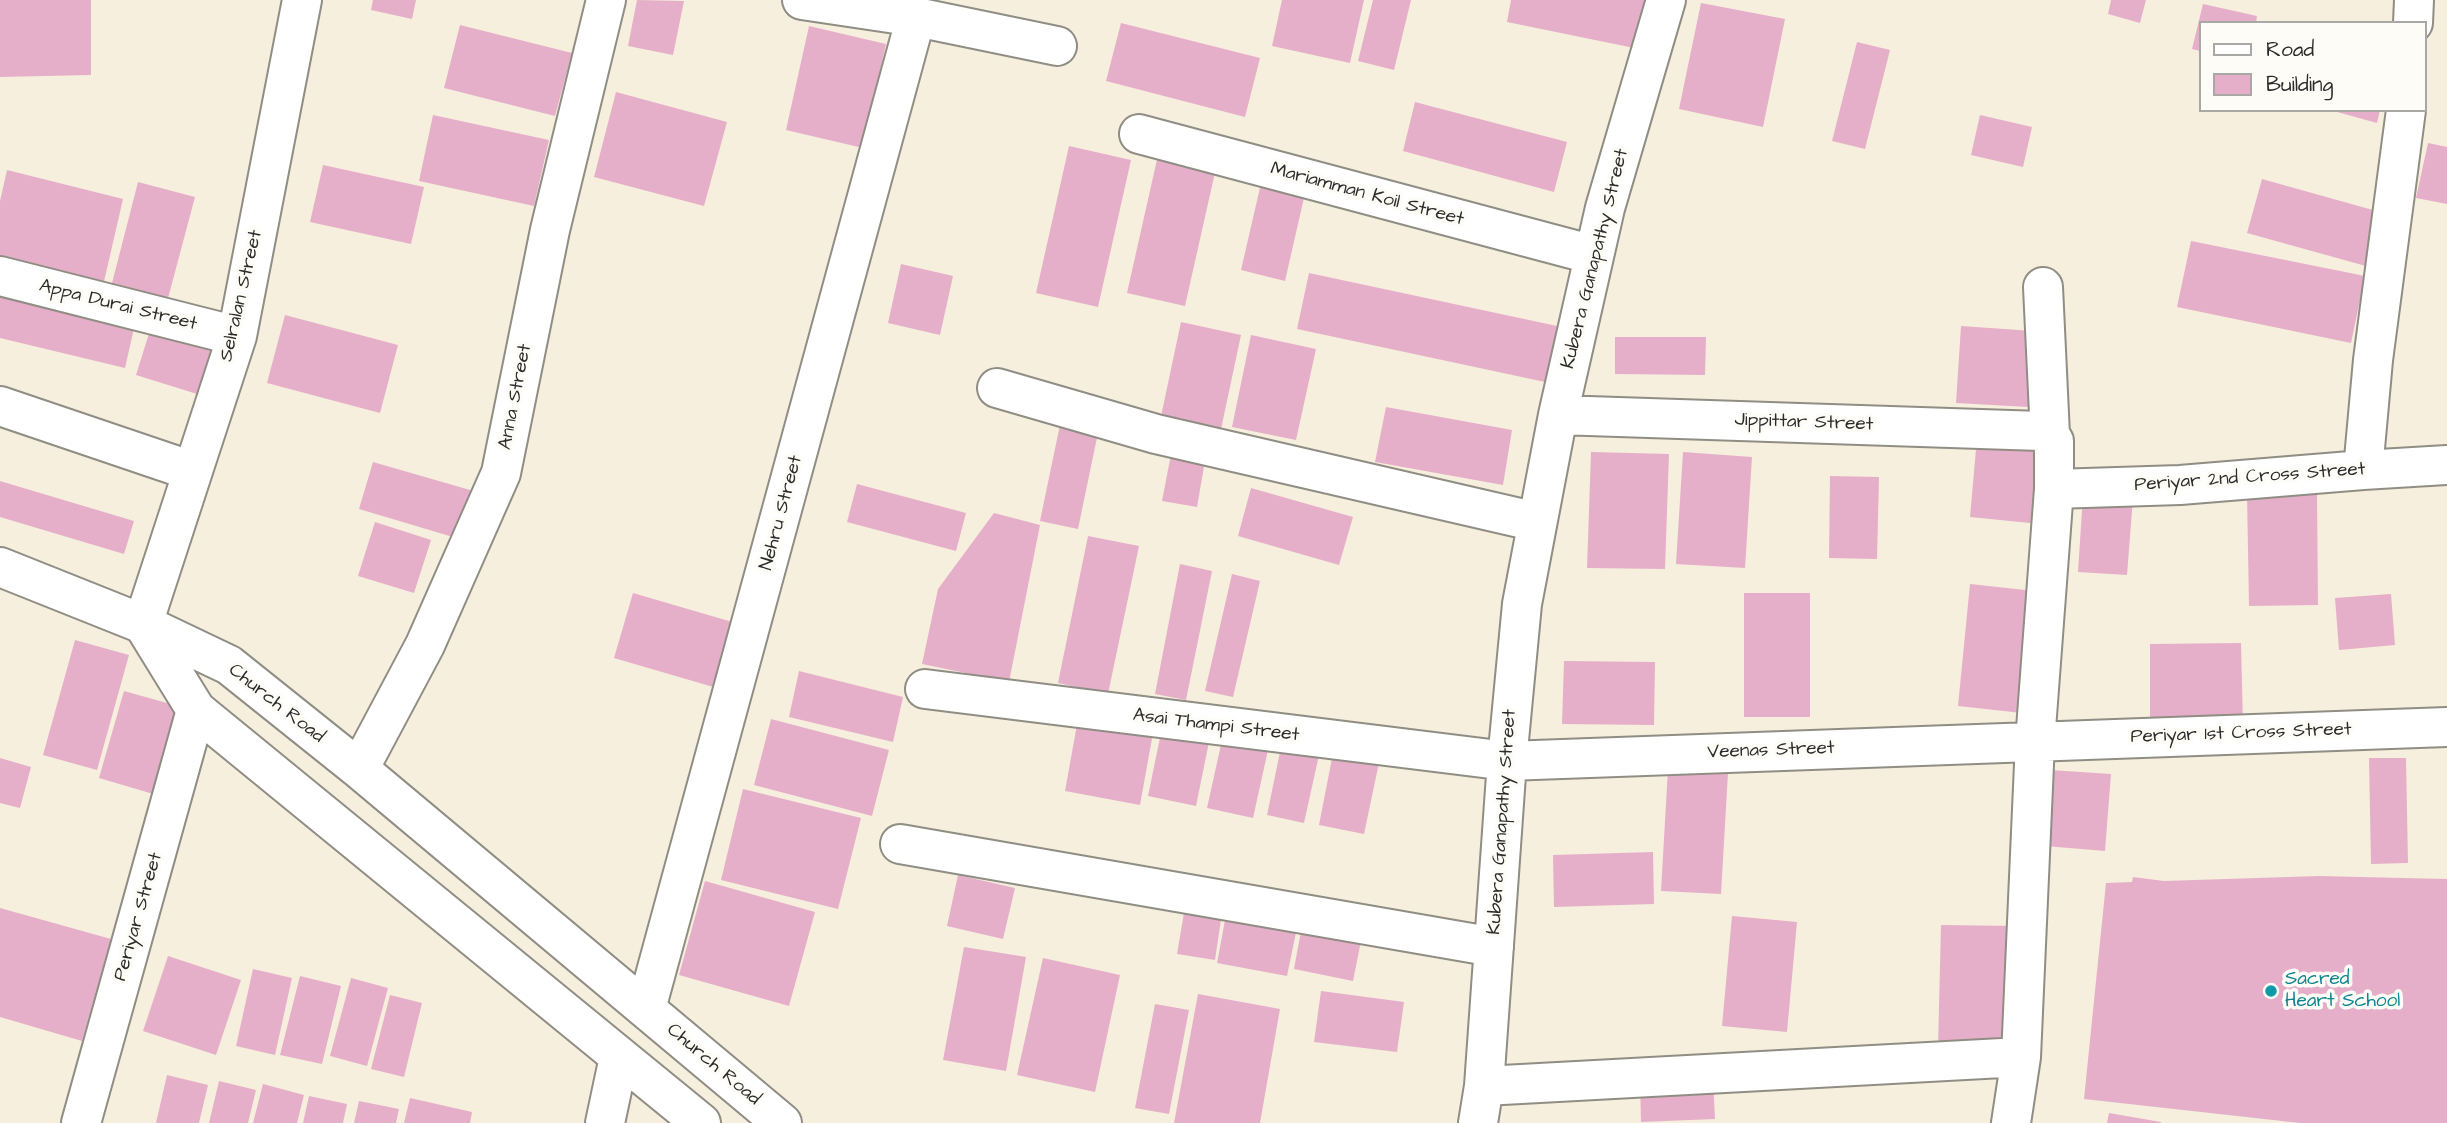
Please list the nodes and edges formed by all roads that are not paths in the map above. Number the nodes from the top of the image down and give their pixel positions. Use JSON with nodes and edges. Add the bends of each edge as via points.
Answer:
{"nodes":[{"id":1,"x":302,"y":0,"type":"edge"},
{"id":2,"x":606,"y":0,"type":"edge"},
{"id":3,"x":802,"y":0,"type":"edge"},
{"id":4,"x":1666,"y":0,"type":"edge"},
{"id":5,"x":2414,"y":0,"type":"edge"},
{"id":6,"x":916,"y":17,"type":"junction"},
{"id":7,"x":2413,"y":21,"type":"edge"},
{"id":8,"x":1057,"y":46,"type":"dead end"},
{"id":9,"x":2406,"y":112,"type":"edge"},
{"id":10,"x":1139,"y":134,"type":"dead end"},
{"id":11,"x":1594,"y":255,"type":"junction"},
{"id":12,"x":0,"y":276,"type":"edge"},
{"id":13,"x":2043,"y":288,"type":"dead end"},
{"id":14,"x":237,"y":336,"type":"junction"},
{"id":15,"x":996,"y":388,"type":"dead end"},
{"id":16,"x":0,"y":407,"type":"edge"},
{"id":17,"x":1558,"y":415,"type":"junction"},
{"id":18,"x":2050,"y":435,"type":"junction"},
{"id":19,"x":2447,"y":465,"type":"edge"},
{"id":20,"x":2363,"y":470,"type":"junction"},
{"id":21,"x":192,"y":471,"type":"junction"},
{"id":22,"x":2054,"y":488,"type":"junction"},
{"id":23,"x":1537,"y":522,"type":"junction"},
{"id":24,"x":0,"y":567,"type":"edge"},
{"id":25,"x":143,"y":625,"type":"junction"},
{"id":26,"x":925,"y":690,"type":"dead end"},
{"id":27,"x":196,"y":710,"type":"junction"},
{"id":28,"x":2447,"y":727,"type":"edge"},
{"id":29,"x":2035,"y":742,"type":"junction"},
{"id":30,"x":1507,"y":761,"type":"junction"},
{"id":31,"x":359,"y":769,"type":"junction"},
{"id":32,"x":900,"y":844,"type":"dead end"},
{"id":33,"x":1494,"y":947,"type":"junction"},
{"id":34,"x":646,"y":1009,"type":"junction"},
{"id":35,"x":619,"y":1056,"type":"junction"},
{"id":36,"x":2021,"y":1057,"type":"junction"},
{"id":37,"x":1481,"y":1105,"type":"edge"},
{"id":38,"x":81,"y":1123,"type":"edge"},
{"id":39,"x":605,"y":1123,"type":"edge"},
{"id":40,"x":701,"y":1123,"type":"edge"},
{"id":41,"x":782,"y":1123,"type":"edge"},
{"id":42,"x":2011,"y":1123,"type":"edge"}],
"edges":[{"from":1,"to":14,"type":"street","name":"Selralan Street"},
{"from":2,"to":31,"type":"street","name":"Anna Street","via":[[550,230],[501,473],[425,645]]},
{"from":3,"to":6,"type":"street"},
{"from":4,"to":11,"type":"street","name":"Kubera Ganapathy Street"},
{"from":5,"to":7,"type":"street"},
{"from":6,"to":8,"type":"street"},
{"from":6,"to":34,"type":"street","name":"Nehru Street"},
{"from":9,"to":20,"type":"street"},
{"from":10,"to":11,"type":"street","name":"Mariamman Koil Street"},
{"from":11,"to":17,"type":"street","name":"Kubera Ganapathy Street"},
{"from":12,"to":14,"type":"street","name":"Appa Durai Street"},
{"from":13,"to":18,"type":"street"},
{"from":14,"to":21,"type":"street","name":"Selralan Street"},
{"from":15,"to":23,"type":"street","via":[[1156,434]]},
{"from":16,"to":21,"type":"street"},
{"from":17,"to":18,"type":"street","name":"Jippittar Street","via":[[2040,431]]},
{"from":17,"to":23,"type":"street","name":"Kubera Ganapathy Street"},
{"from":18,"to":22,"type":"street","via":[[2054,441]]},
{"from":19,"to":20,"type":"street","name":"Periyar 2nd Cross Street"},
{"from":20,"to":22,"type":"street","name":"Periyar 2nd Cross Street","via":[[2180,485]]},
{"from":21,"to":25,"type":"street","name":"Selralan Street"},
{"from":22,"to":29,"type":"street"},
{"from":23,"to":30,"type":"street","name":"Kubera Ganapathy Street","via":[[1522,604]]},
{"from":24,"to":25,"type":"street","name":"Church Road"},
{"from":25,"to":27,"type":"street"},
{"from":25,"to":31,"type":"street","name":"Church Road","via":[[229,665]]},
{"from":26,"to":30,"type":"street","name":"Asai Thampi Street"},
{"from":27,"to":35,"type":"street"},
{"from":27,"to":38,"type":"street","name":"Periyar Street"},
{"from":28,"to":29,"type":"street","name":"Periyar 1st Cross Street"},
{"from":29,"to":30,"type":"street","name":"Veenas Street"},
{"from":29,"to":36,"type":"street"},
{"from":30,"to":33,"type":"street","name":"Kubera Ganapathy Street"},
{"from":31,"to":34,"type":"street","name":"Church Road"},
{"from":32,"to":33,"type":"street"},
{"from":33,"to":37,"type":"street","name":"Kubera Ganapathy Street"},
{"from":34,"to":41,"type":"street","name":"Church Road"},
{"from":35,"to":39,"type":"street"},
{"from":35,"to":40,"type":"street"},
{"from":36,"to":37,"type":"street"},
{"from":36,"to":42,"type":"street"}]}
